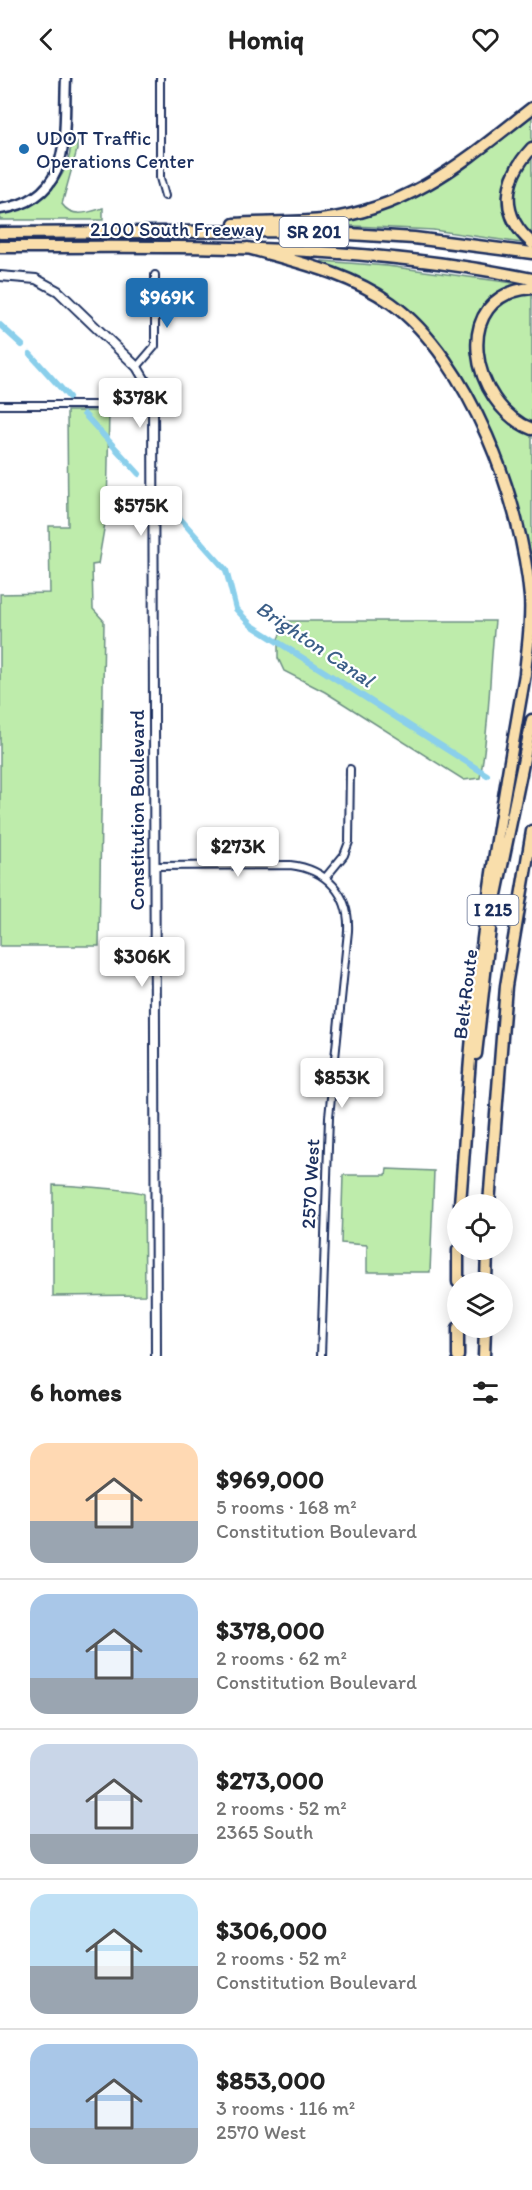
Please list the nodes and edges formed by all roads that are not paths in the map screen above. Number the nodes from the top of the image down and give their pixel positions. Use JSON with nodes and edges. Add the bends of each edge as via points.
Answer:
{"nodes":[{"id":1,"x":66,"y":78,"type":"edge"},
{"id":2,"x":160,"y":78,"type":"edge"},
{"id":3,"x":532,"y":108,"type":"edge"},
{"id":4,"x":532,"y":148,"type":"edge"},
{"id":5,"x":165,"y":196,"type":"dead end"},
{"id":6,"x":0,"y":209,"type":"edge"},
{"id":7,"x":171,"y":230,"type":"junction"},
{"id":8,"x":0,"y":231,"type":"edge"},
{"id":9,"x":532,"y":243,"type":"edge"},
{"id":10,"x":0,"y":247,"type":"edge"},
{"id":11,"x":248,"y":248,"type":"junction"},
{"id":12,"x":532,"y":253,"type":"edge"},
{"id":13,"x":155,"y":275,"type":"dead end"},
{"id":14,"x":0,"y":276,"type":"edge"},
{"id":15,"x":532,"y":279,"type":"edge"},
{"id":16,"x":532,"y":288,"type":"edge"},
{"id":17,"x":137,"y":367,"type":"junction"},
{"id":18,"x":0,"y":405,"type":"edge"},
{"id":19,"x":153,"y":405,"type":"junction"},
{"id":20,"x":532,"y":429,"type":"edge"},
{"id":21,"x":532,"y":720,"type":"edge"},
{"id":22,"x":350,"y":769,"type":"dead end"},
{"id":23,"x":532,"y":831,"type":"edge"},
{"id":24,"x":532,"y":855,"type":"edge"},
{"id":25,"x":154,"y":866,"type":"junction"},
{"id":26,"x":326,"y":877,"type":"junction"},
{"id":27,"x":518,"y":907,"type":"junction"},
{"id":28,"x":467,"y":1101,"type":"junction"},
{"id":29,"x":461,"y":1194,"type":"edge"},
{"id":30,"x":490,"y":1194,"type":"edge"},
{"id":31,"x":458,"y":1338,"type":"edge"},
{"id":32,"x":485,"y":1338,"type":"edge"},
{"id":33,"x":156,"y":1356,"type":"edge"},
{"id":34,"x":321,"y":1356,"type":"edge"},
{"id":35,"x":458,"y":1356,"type":"edge"},
{"id":36,"x":484,"y":1356,"type":"edge"}],
"edges":[{"from":1,"to":6,"type":"main road","via":[[64,153],[53,177],[41,191],[20,204]]},
{"from":2,"to":5,"type":"street","via":[[159,178]]},
{"from":3,"to":7,"type":"highway","via":[[455,168],[392,202],[320,220]]},
{"from":4,"to":9,"type":"highway","via":[[511,177],[508,199],[520,231]]},
{"from":7,"to":8,"type":"highway","name":"2100 South Freeway","number":"SR 201"},
{"from":7,"to":12,"type":"highway","name":"2100 South Freeway","number":"SR 201","via":[[365,235]]},
{"from":10,"to":11,"type":"highway","name":"2100 South Freeway","number":"SR 201"},
{"from":11,"to":15,"type":"highway","name":"2100 South Freeway","number":"SR 201","via":[[389,255]]},
{"from":11,"to":28,"type":"highway","via":[[343,276],[392,304],[422,333],[448,364],[468,399],[507,484],[516,515],[530,599],[528,639],[489,886]]},
{"from":13,"to":17,"type":"street","via":[[155,346]]},
{"from":14,"to":17,"type":"street","name":"Constitution Boulevard","via":[[24,276],[50,286]]},
{"from":16,"to":20,"type":"highway","via":[[511,291],[488,309],[476,334],[476,349],[488,386],[500,404],[513,418]]},
{"from":17,"to":19,"type":"street","name":"Constitution Boulevard","via":[[150,386]]},
{"from":18,"to":19,"type":"street"},
{"from":19,"to":25,"type":"street","name":"Constitution Boulevard"},
{"from":21,"to":28,"type":"highway","name":"Belt Route","number":"I 215","via":[[493,906],[479,1034]]},
{"from":22,"to":26,"type":"street","via":[[349,842]]},
{"from":23,"to":27,"type":"highway","name":"Belt Route","number":"I 215"},
{"from":24,"to":27,"type":"highway"},
{"from":25,"to":26,"type":"street","via":[[290,865],[312,869]]},
{"from":25,"to":33,"type":"street","name":"Constitution Boulevard"},
{"from":26,"to":34,"type":"street","name":"2570 West","via":[[342,898],[348,924],[329,1128]]},
{"from":27,"to":30,"type":"highway","name":"Belt Route","number":"I 215","via":[[506,986]]},
{"from":28,"to":29,"type":"highway","name":"Belt Route","number":"I 215"},
{"from":31,"to":35,"type":"highway"},
{"from":32,"to":36,"type":"highway"}]}
